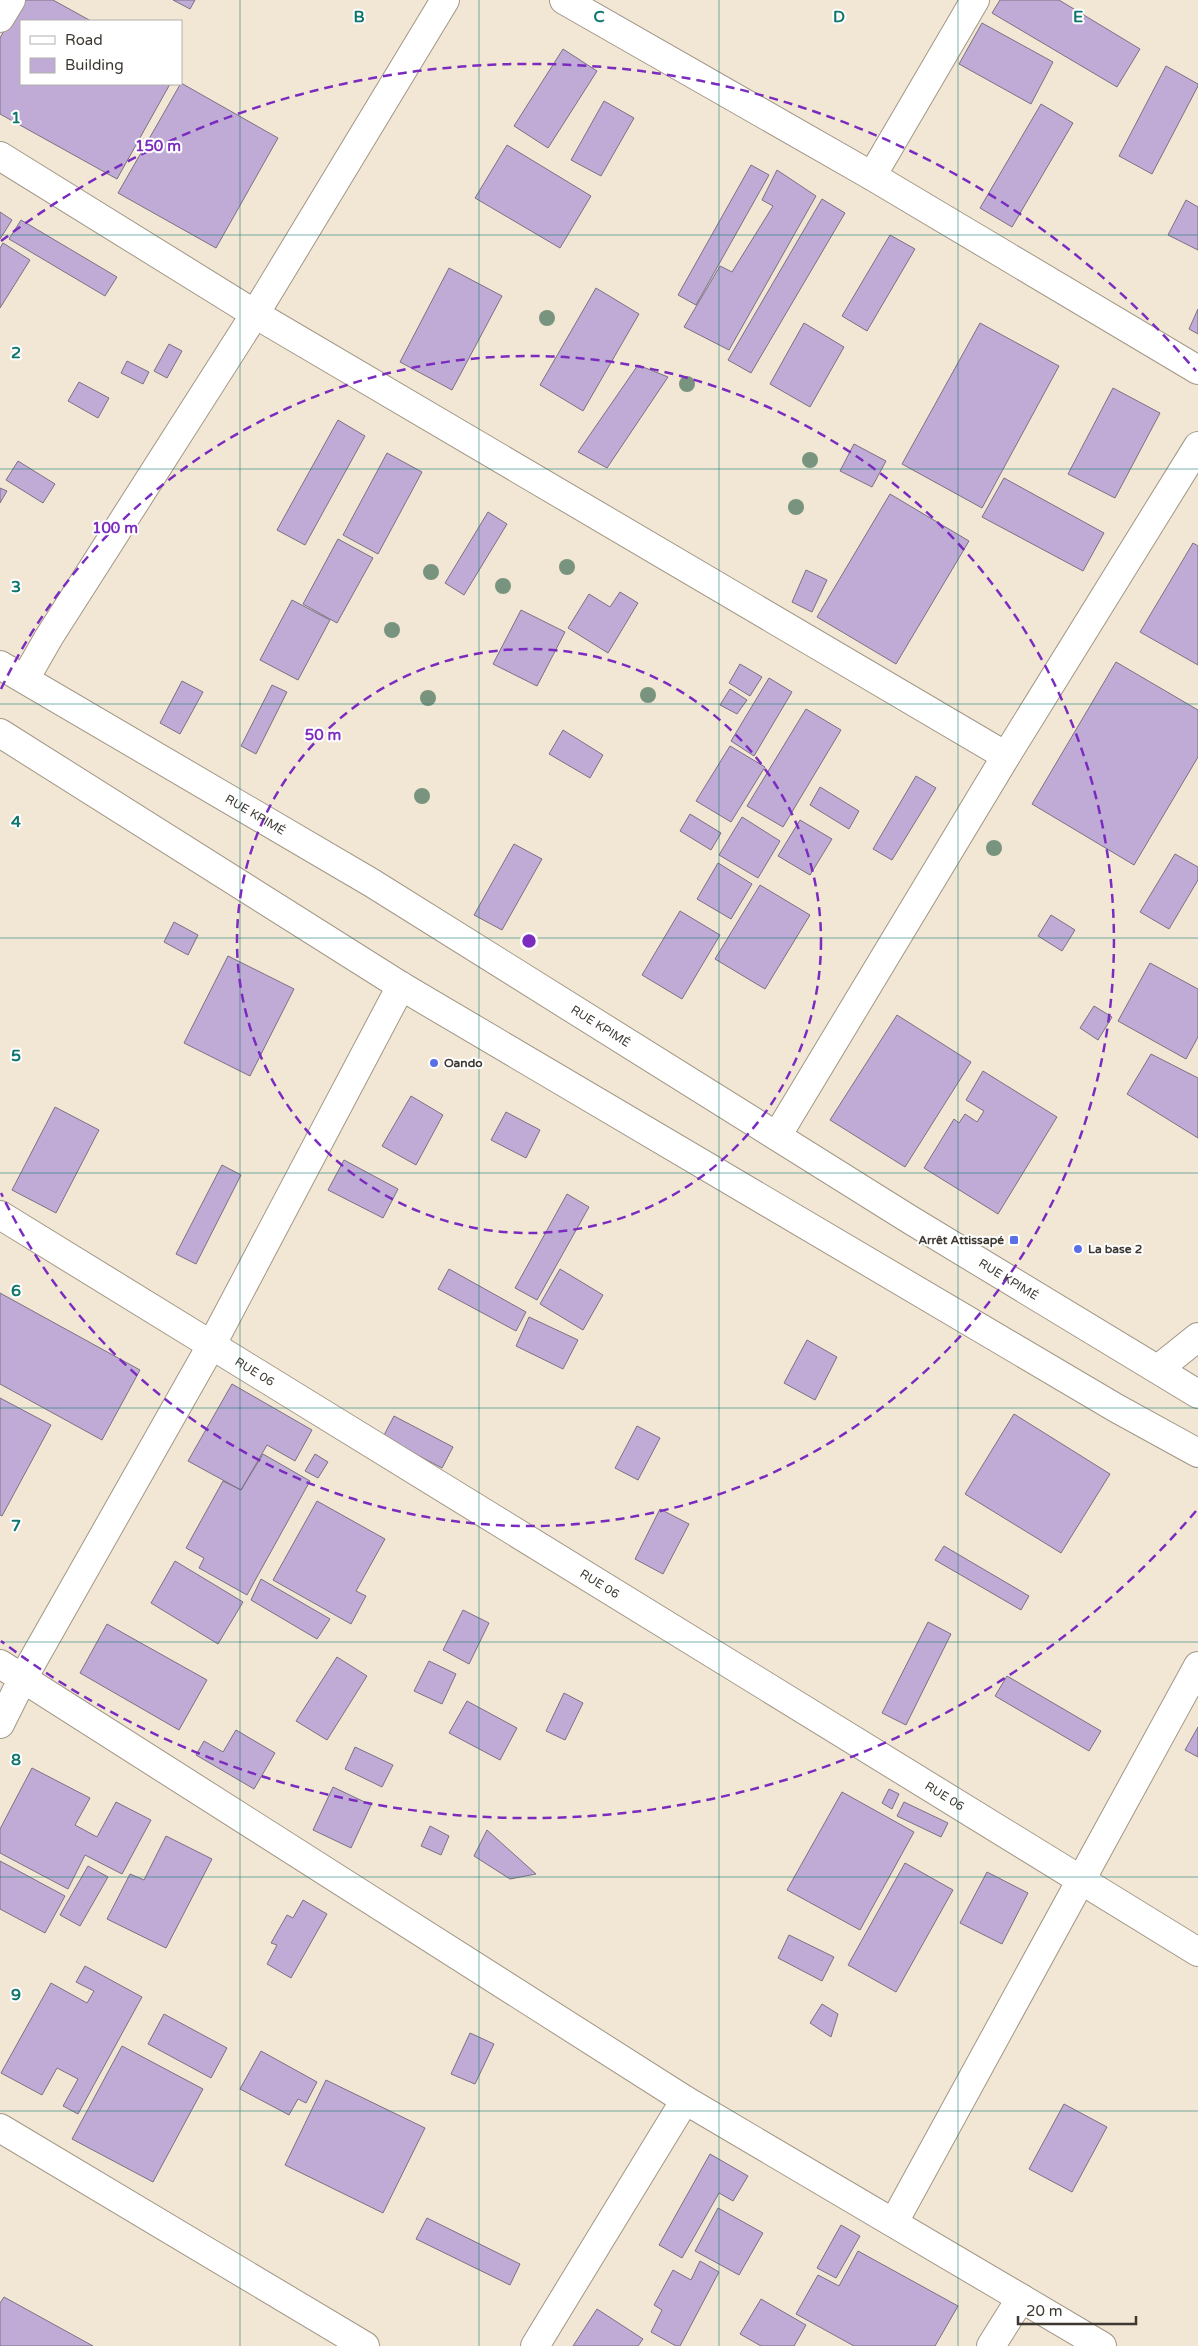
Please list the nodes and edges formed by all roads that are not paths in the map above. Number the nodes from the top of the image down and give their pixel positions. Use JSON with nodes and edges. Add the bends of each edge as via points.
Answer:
{"nodes":[{"id":1,"x":11,"y":0,"type":"edge"},
{"id":2,"x":445,"y":0,"type":"edge"},
{"id":3,"x":564,"y":0,"type":"edge"},
{"id":4,"x":975,"y":0,"type":"edge"},
{"id":5,"x":0,"y":18,"type":"edge"},
{"id":6,"x":0,"y":156,"type":"edge"},
{"id":7,"x":872,"y":176,"type":"junction"},
{"id":8,"x":255,"y":314,"type":"junction"},
{"id":9,"x":1198,"y":370,"type":"edge"},
{"id":10,"x":1198,"y":446,"type":"edge"},
{"id":11,"x":0,"y":665,"type":"edge"},
{"id":12,"x":25,"y":680,"type":"junction"},
{"id":13,"x":0,"y":733,"type":"edge"},
{"id":14,"x":1006,"y":756,"type":"junction"},
{"id":15,"x":401,"y":986,"type":"junction"},
{"id":16,"x":777,"y":1136,"type":"junction"},
{"id":17,"x":0,"y":1216,"type":"edge"},
{"id":18,"x":1198,"y":1337,"type":"edge"},
{"id":19,"x":211,"y":1346,"type":"junction"},
{"id":20,"x":1158,"y":1370,"type":"junction"},
{"id":21,"x":1198,"y":1394,"type":"edge"},
{"id":22,"x":1198,"y":1453,"type":"edge"},
{"id":23,"x":0,"y":1664,"type":"edge"},
{"id":24,"x":1198,"y":1666,"type":"edge"},
{"id":25,"x":23,"y":1678,"type":"junction"},
{"id":26,"x":0,"y":1724,"type":"edge"},
{"id":27,"x":1081,"y":1880,"type":"junction"},
{"id":28,"x":1198,"y":1952,"type":"edge"},
{"id":29,"x":685,"y":2100,"type":"junction"},
{"id":30,"x":0,"y":2128,"type":"edge"},
{"id":31,"x":894,"y":2222,"type":"junction"},
{"id":32,"x":1021,"y":2298,"type":"junction"},
{"id":33,"x":365,"y":2346,"type":"edge"},
{"id":34,"x":536,"y":2346,"type":"edge"},
{"id":35,"x":990,"y":2346,"type":"edge"},
{"id":36,"x":1102,"y":2346,"type":"edge"}],
"edges":[{"from":1,"to":5,"type":"street"},
{"from":2,"to":8,"type":"street"},
{"from":3,"to":7,"type":"street"},
{"from":4,"to":7,"type":"street"},
{"from":6,"to":8,"type":"street"},
{"from":7,"to":9,"type":"street"},
{"from":8,"to":12,"type":"street","via":[[49,637]]},
{"from":8,"to":14,"type":"street"},
{"from":10,"to":14,"type":"street"},
{"from":11,"to":12,"type":"street","name":"RUE KPIMÉ"},
{"from":12,"to":16,"type":"street","name":"RUE KPIMÉ","via":[[372,883]]},
{"from":13,"to":15,"type":"street"},
{"from":14,"to":16,"type":"street"},
{"from":15,"to":19,"type":"street"},
{"from":15,"to":22,"type":"street","via":[[1116,1408]]},
{"from":16,"to":20,"type":"street","name":"RUE KPIMÉ"},
{"from":17,"to":19,"type":"street","name":"RUE 06"},
{"from":18,"to":20,"type":"street"},
{"from":19,"to":25,"type":"street"},
{"from":19,"to":27,"type":"street","name":"RUE 06"},
{"from":20,"to":21,"type":"street","name":"RUE KPIMÉ"},
{"from":23,"to":25,"type":"street"},
{"from":24,"to":27,"type":"street"},
{"from":25,"to":26,"type":"street"},
{"from":25,"to":29,"type":"street"},
{"from":27,"to":28,"type":"street","name":"RUE 06"},
{"from":27,"to":31,"type":"street"},
{"from":29,"to":31,"type":"street"},
{"from":29,"to":34,"type":"street"},
{"from":30,"to":33,"type":"street"},
{"from":31,"to":32,"type":"street"},
{"from":32,"to":35,"type":"street"},
{"from":32,"to":36,"type":"street"}]}
